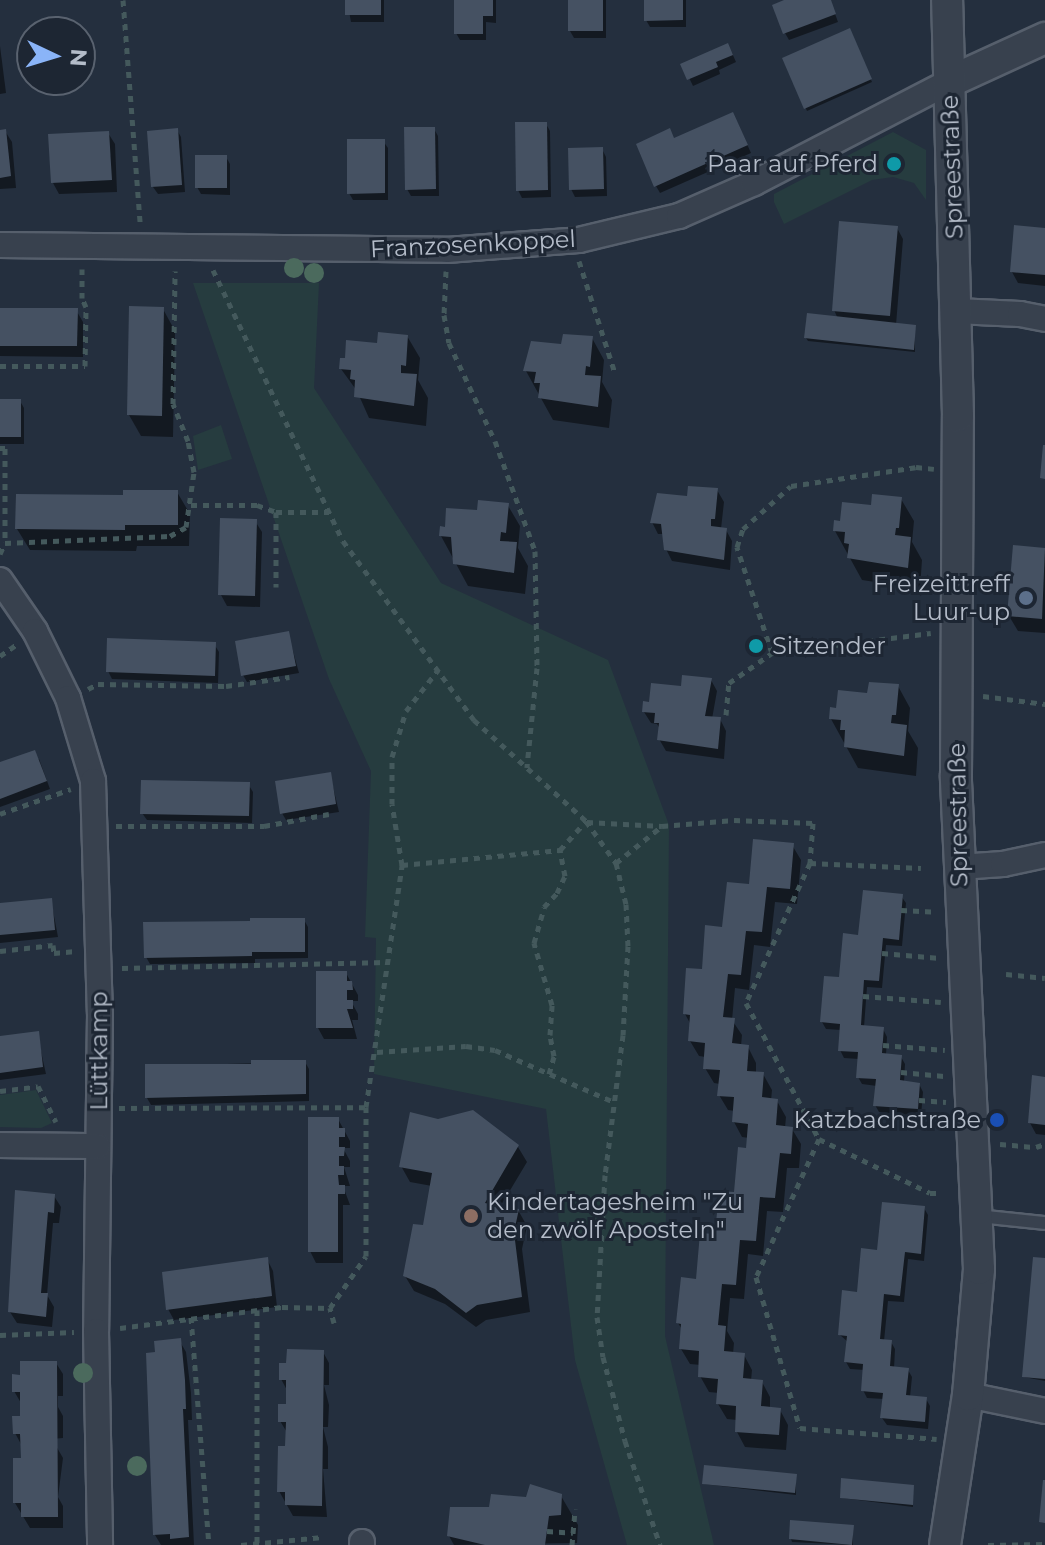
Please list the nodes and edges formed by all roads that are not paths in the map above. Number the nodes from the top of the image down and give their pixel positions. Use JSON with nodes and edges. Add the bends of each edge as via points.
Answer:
{"nodes":[{"id":1,"x":947,"y":0,"type":"edge"},
{"id":2,"x":1045,"y":38,"type":"edge"},
{"id":3,"x":949,"y":82,"type":"junction"},
{"id":4,"x":0,"y":245,"type":"edge"},
{"id":5,"x":956,"y":311,"type":"junction"},
{"id":6,"x":1045,"y":319,"type":"edge"},
{"id":7,"x":0,"y":580,"type":"edge"},
{"id":8,"x":1045,"y":855,"type":"edge"},
{"id":9,"x":959,"y":867,"type":"junction"},
{"id":10,"x":0,"y":1145,"type":"edge"},
{"id":11,"x":98,"y":1146,"type":"junction"},
{"id":12,"x":978,"y":1216,"type":"junction"},
{"id":13,"x":1045,"y":1223,"type":"edge"},
{"id":14,"x":968,"y":1395,"type":"junction"},
{"id":15,"x":1045,"y":1411,"type":"edge"},
{"id":16,"x":100,"y":1545,"type":"edge"},
{"id":17,"x":945,"y":1545,"type":"edge"}],
"edges":[{"from":1,"to":3,"type":"street","name":"Spreestraße"},
{"from":2,"to":3,"type":"street","name":"Franzosenkoppel"},
{"from":3,"to":4,"type":"street","name":"Franzosenkoppel","via":[[679,216],[579,240],[447,250]]},
{"from":3,"to":5,"type":"street","name":"Spreestraße"},
{"from":5,"to":6,"type":"street"},
{"from":5,"to":9,"type":"street","name":"Spreestraße"},
{"from":7,"to":11,"type":"street","name":"Lüttkamp","via":[[35,631],[68,698],[93,781],[99,922]]},
{"from":8,"to":9,"type":"street"},
{"from":9,"to":12,"type":"street","name":"Spreestraße"},
{"from":10,"to":11,"type":"street"},
{"from":11,"to":16,"type":"street","name":"Lüttkamp"},
{"from":12,"to":13,"type":"lane"},
{"from":12,"to":14,"type":"street","name":"Spreestraße"},
{"from":14,"to":15,"type":"street"},
{"from":14,"to":17,"type":"street","name":"Spreestraße"}]}
